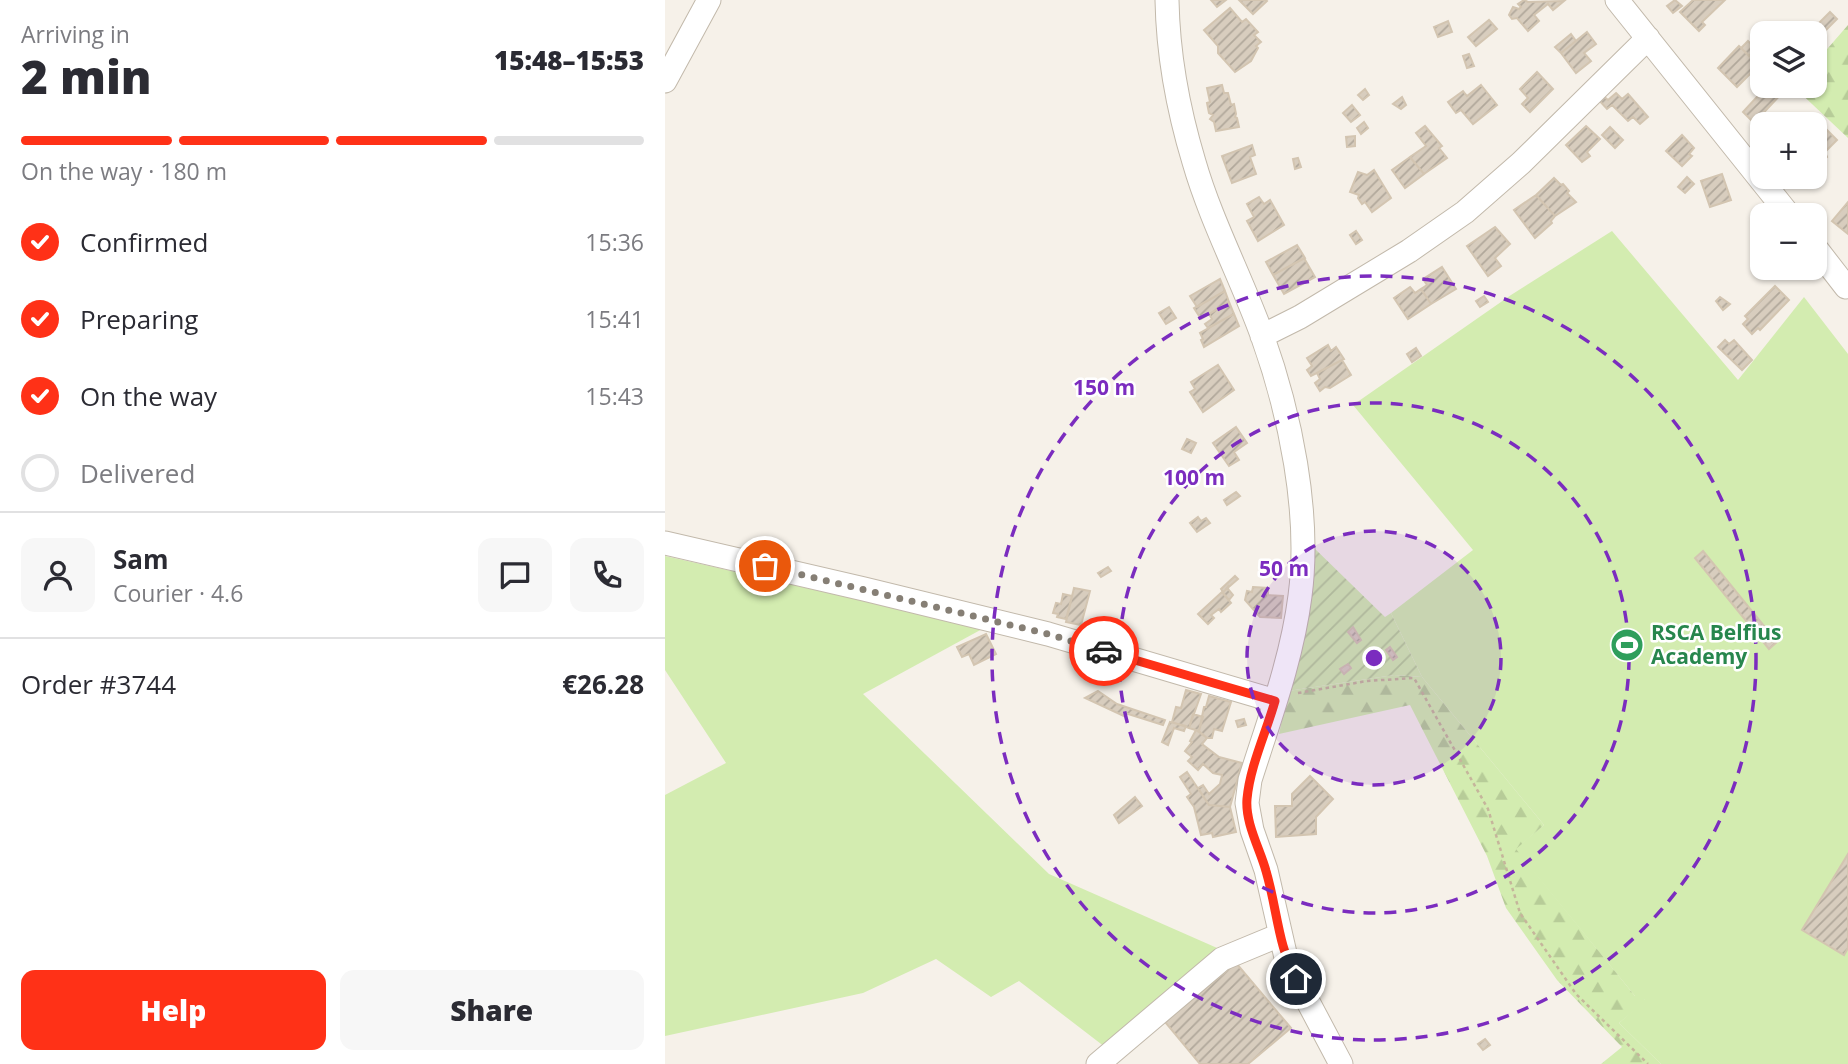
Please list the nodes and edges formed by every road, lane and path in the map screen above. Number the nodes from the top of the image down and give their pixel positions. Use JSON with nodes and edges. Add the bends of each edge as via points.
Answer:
{"nodes":[{"id":1,"x":709,"y":0,"type":"edge"},
{"id":2,"x":1167,"y":0,"type":"edge"},
{"id":3,"x":1617,"y":0,"type":"edge"},
{"id":4,"x":1648,"y":38,"type":"junction"},
{"id":5,"x":665,"y":81,"type":"edge"},
{"id":6,"x":1779,"y":203,"type":"edge"},
{"id":7,"x":1827,"y":262,"type":"edge"},
{"id":8,"x":1846,"y":287,"type":"dead end"},
{"id":9,"x":1262,"y":336,"type":"junction"},
{"id":10,"x":665,"y":543,"type":"edge"},
{"id":11,"x":1276,"y":696,"type":"junction"},
{"id":12,"x":1280,"y":935,"type":"junction"},
{"id":13,"x":1098,"y":1064,"type":"edge"},
{"id":14,"x":1341,"y":1064,"type":"edge"},
{"id":15,"x":1648,"y":1064,"type":"edge"}],
"edges":[{"from":1,"to":5,"type":"street"},
{"from":2,"to":9,"type":"street","via":[[1168,42],[1195,164]]},
{"from":3,"to":4,"type":"street"},
{"from":4,"to":6,"type":"street"},
{"from":4,"to":9,"type":"street","via":[[1465,212],[1409,251]]},
{"from":7,"to":8,"type":"street"},
{"from":9,"to":11,"type":"street","via":[[1283,406],[1302,524],[1294,634]]},
{"from":10,"to":11,"type":"street","via":[[1048,634]]},
{"from":11,"to":12,"type":"street","via":[[1247,803]]},
{"from":11,"to":15,"type":"path","via":[[1414,678],[1488,810],[1520,913],[1576,994]]},
{"from":12,"to":13,"type":"street","via":[[1222,959]]},
{"from":12,"to":14,"type":"street","via":[[1287,962]]}]}
